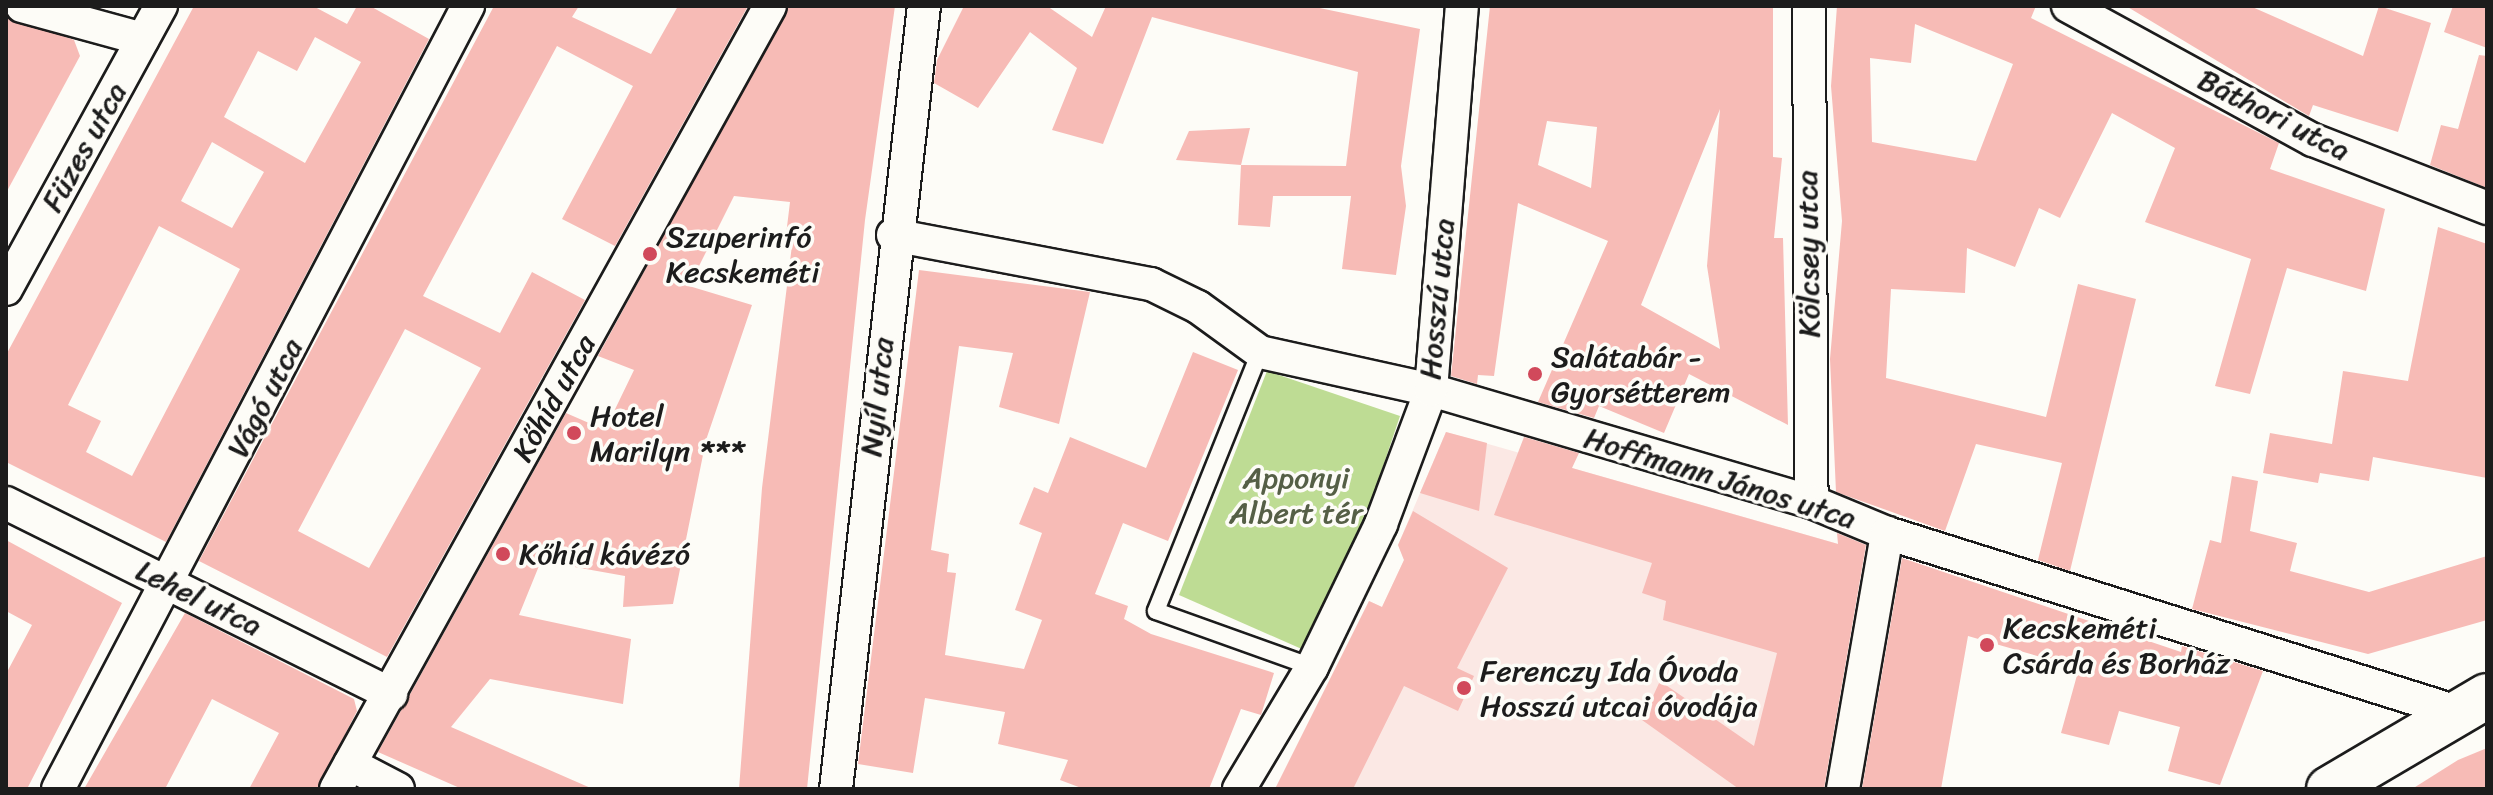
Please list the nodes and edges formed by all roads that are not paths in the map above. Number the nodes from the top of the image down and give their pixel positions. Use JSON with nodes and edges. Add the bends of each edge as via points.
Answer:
{"nodes":[{"id":1,"x":22,"y":6,"type":"edge"},
{"id":2,"x":161,"y":6,"type":"edge"},
{"id":3,"x":468,"y":6,"type":"edge"},
{"id":4,"x":770,"y":6,"type":"edge"},
{"id":5,"x":924,"y":6,"type":"edge"},
{"id":6,"x":1462,"y":6,"type":"edge"},
{"id":7,"x":1809,"y":6,"type":"edge"},
{"id":8,"x":2068,"y":6,"type":"edge"},
{"id":9,"x":143,"y":39,"type":"junction"},
{"id":10,"x":2487,"y":208,"type":"edge"},
{"id":11,"x":893,"y":235,"type":"junction"},
{"id":12,"x":6,"y":289,"type":"edge"},
{"id":13,"x":1260,"y":352,"type":"junction"},
{"id":14,"x":1431,"y":390,"type":"junction"},
{"id":15,"x":1812,"y":502,"type":"junction"},
{"id":16,"x":6,"y":503,"type":"edge"},
{"id":17,"x":1887,"y":533,"type":"junction"},
{"id":18,"x":169,"y":583,"type":"junction"},
{"id":19,"x":1312,"y":667,"type":"junction"},
{"id":20,"x":391,"y":694,"type":"junction"},
{"id":21,"x":2472,"y":704,"type":"edge"},
{"id":22,"x":343,"y":776,"type":"edge"},
{"id":23,"x":58,"y":789,"type":"edge"},
{"id":24,"x":398,"y":789,"type":"edge"},
{"id":25,"x":836,"y":789,"type":"edge"},
{"id":26,"x":1239,"y":789,"type":"edge"},
{"id":27,"x":1843,"y":789,"type":"edge"},
{"id":28,"x":2329,"y":789,"type":"edge"}],
"edges":[{"from":1,"to":9,"type":"street"},
{"from":2,"to":9,"type":"street","name":"Füzes utca"},
{"from":3,"to":18,"type":"street","name":"Vágó utca"},
{"from":4,"to":20,"type":"street","name":"Kőhíd utca"},
{"from":5,"to":11,"type":"street","name":"Nyíl utca"},
{"from":6,"to":14,"type":"street","name":"Hosszú utca"},
{"from":7,"to":15,"type":"street","name":"Kölcsey utca"},
{"from":8,"to":10,"type":"street","name":"Báthori utca","via":[[2313,140]]},
{"from":9,"to":12,"type":"street","name":"Füzes utca"},
{"from":11,"to":13,"type":"street","name":"Hoffmann János utca","via":[[1151,284],[1198,307]]},
{"from":11,"to":25,"type":"street","name":"Nyíl utca"},
{"from":13,"to":14,"type":"street","name":"Hoffmann János utca"},
{"from":13,"to":19,"type":"lane","via":[[1156,611]]},
{"from":14,"to":15,"type":"street","name":"Hoffmann János utca"},
{"from":14,"to":19,"type":"street","name":"Hosszú utca","via":[[1381,524]]},
{"from":15,"to":17,"type":"street","name":"Hoffmann János utca"},
{"from":16,"to":18,"type":"street","name":"Lehel utca"},
{"from":17,"to":21,"type":"street","name":"Hoffmann János utca"},
{"from":17,"to":27,"type":"street"},
{"from":18,"to":20,"type":"street","name":"Lehel utca"},
{"from":18,"to":23,"type":"street","name":"Vágó utca"},
{"from":19,"to":26,"type":"street","name":"Hosszú utca"},
{"from":20,"to":22,"type":"street","name":"Kőhíd utca"},
{"from":21,"to":28,"type":"street"},
{"from":22,"to":24,"type":"street"}]}
